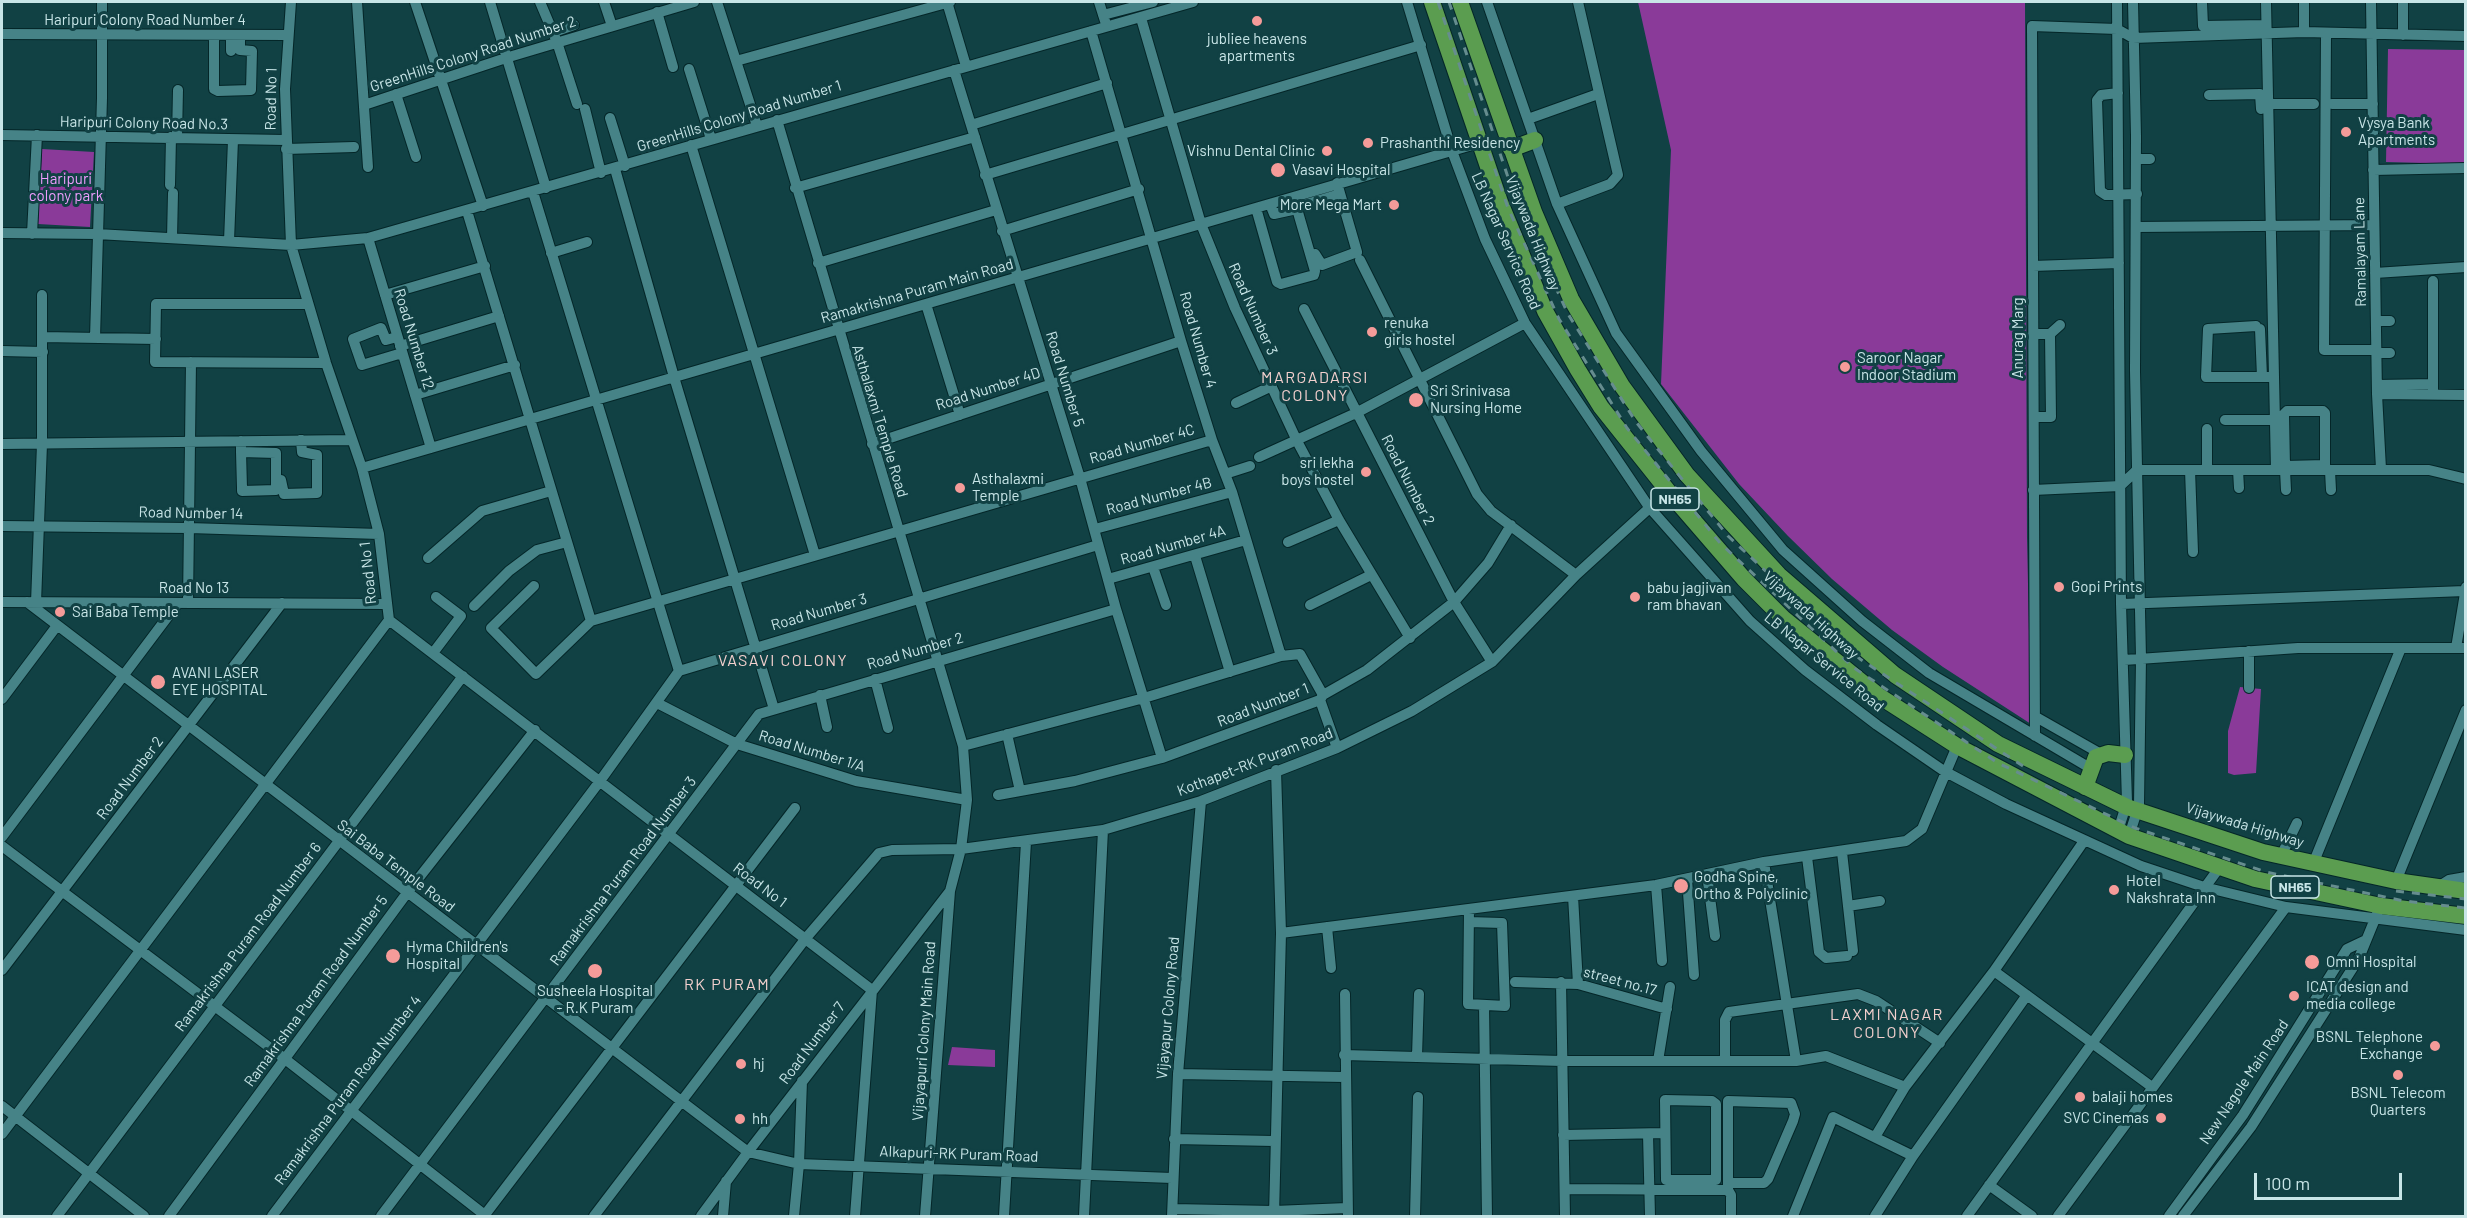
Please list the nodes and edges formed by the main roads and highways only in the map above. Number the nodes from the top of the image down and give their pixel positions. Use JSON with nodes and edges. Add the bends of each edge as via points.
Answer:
{"nodes":[{"id":1,"x":1432,"y":2,"type":"edge"},
{"id":2,"x":1460,"y":2,"type":"edge"},
{"id":3,"x":1535,"y":140,"type":"road end"},
{"id":4,"x":1511,"y":149,"type":"junction"},
{"id":5,"x":1602,"y":352,"type":"junction"},
{"id":6,"x":1578,"y":370,"type":"junction"},
{"id":7,"x":1615,"y":374,"type":"junction"},
{"id":8,"x":1591,"y":391,"type":"junction"},
{"id":9,"x":1895,"y":675,"type":"junction"},
{"id":10,"x":1879,"y":696,"type":"junction"},
{"id":11,"x":2125,"y":755,"type":"road end"},
{"id":12,"x":2085,"y":787,"type":"junction"},
{"id":13,"x":2466,"y":891,"type":"edge"},
{"id":14,"x":2466,"y":916,"type":"edge"}],
"edges":[{"from":1,"to":6,"type":"highway","name":"Vijaywada Highway","number":"NH65","via":[[1500,202],[1545,311]]},
{"from":2,"to":4,"type":"highway","name":"Vijaywada Highway","number":"NH65"},
{"from":3,"to":4,"type":"highway"},
{"from":4,"to":5,"type":"highway","name":"Vijaywada Highway","number":"NH65","via":[[1571,300]]},
{"from":5,"to":6,"type":"highway"},
{"from":5,"to":7,"type":"highway","name":"Vijaywada Highway","number":"NH65"},
{"from":6,"to":8,"type":"highway","name":"Vijaywada Highway","number":"NH65"},
{"from":7,"to":8,"type":"highway"},
{"from":7,"to":9,"type":"highway","name":"Vijaywada Highway","number":"NH65","via":[[1687,475],[1779,575]]},
{"from":8,"to":10,"type":"highway","name":"Vijaywada Highway","number":"NH65","via":[[1668,491],[1744,579],[1783,618]]},
{"from":9,"to":10,"type":"highway"},
{"from":9,"to":12,"type":"highway","name":"Vijaywada Highway","number":"NH65","via":[[1998,744]]},
{"from":10,"to":14,"type":"highway","name":"Vijaywada Highway","number":"NH65","via":[[1957,746],[2123,834],[2219,868],[2377,913]]},
{"from":11,"to":12,"type":"highway","via":[[2101,754],[2090,768]]},
{"from":12,"to":13,"type":"highway","name":"Vijaywada Highway","number":"NH65","via":[[2132,809],[2281,856],[2396,881]]}]}
